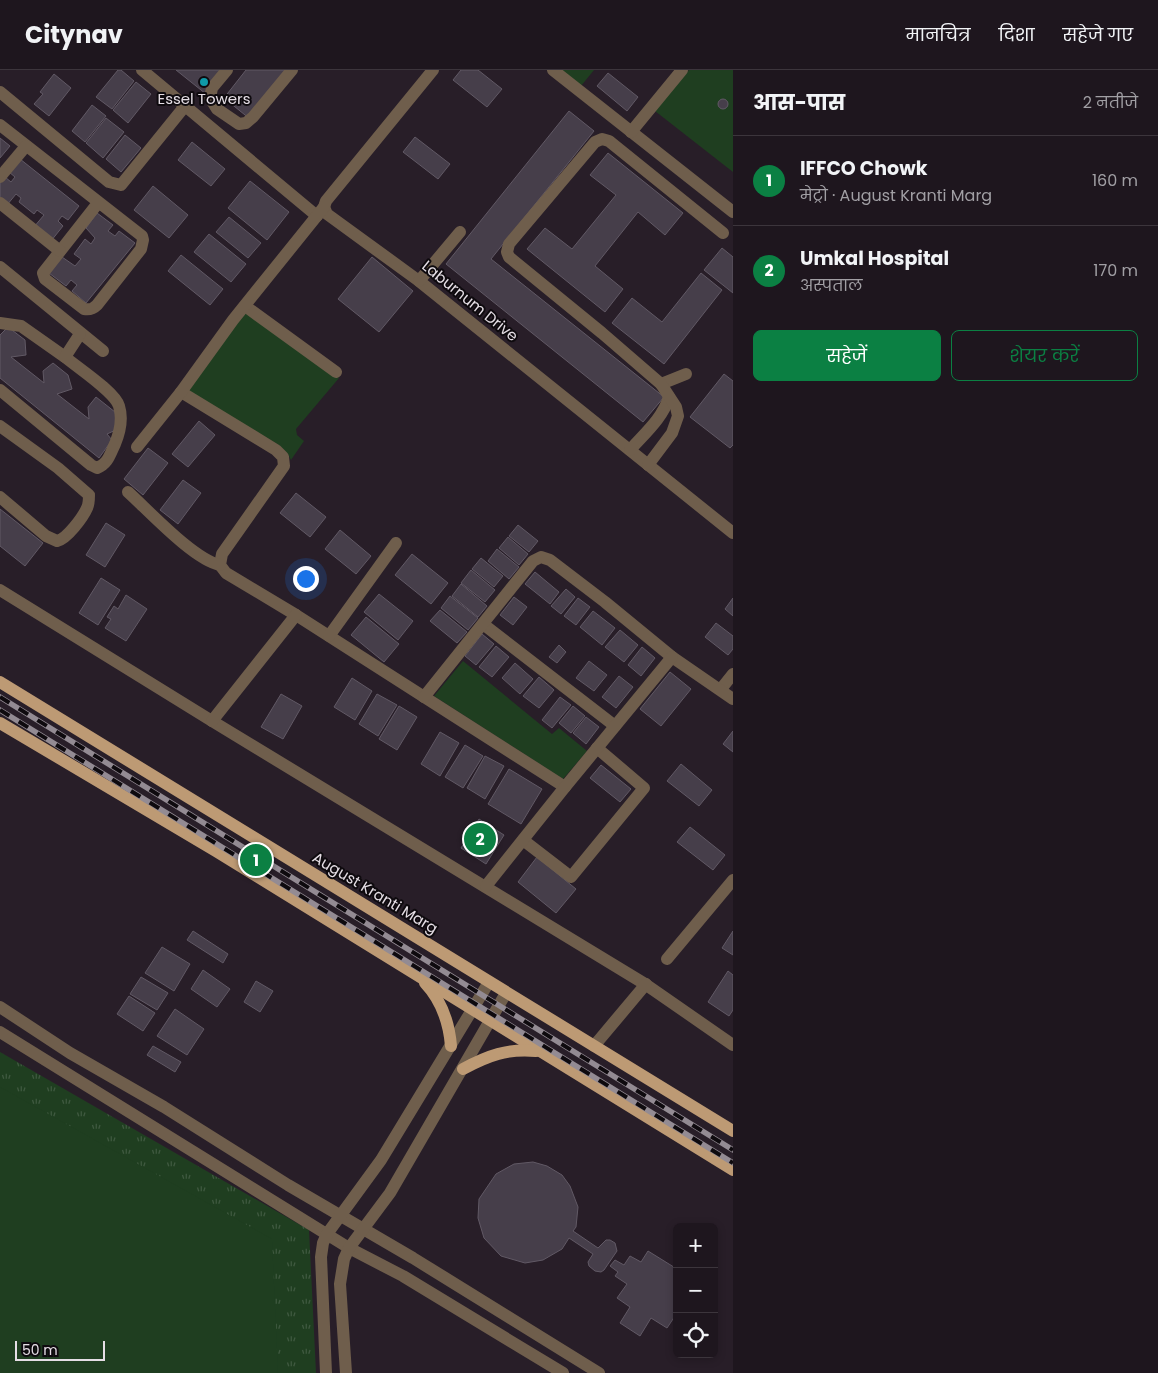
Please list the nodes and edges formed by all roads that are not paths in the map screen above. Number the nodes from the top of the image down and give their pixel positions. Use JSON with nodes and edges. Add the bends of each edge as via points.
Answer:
{"nodes":[{"id":1,"x":142,"y":70,"type":"edge"},
{"id":2,"x":227,"y":70,"type":"edge"},
{"id":3,"x":292,"y":70,"type":"edge"},
{"id":4,"x":433,"y":70,"type":"edge"},
{"id":5,"x":553,"y":70,"type":"edge"},
{"id":6,"x":682,"y":70,"type":"edge"},
{"id":7,"x":0,"y":92,"type":"edge"},
{"id":8,"x":185,"y":106,"type":"junction"},
{"id":9,"x":0,"y":126,"type":"edge"},
{"id":10,"x":631,"y":132,"type":"junction"},
{"id":11,"x":26,"y":146,"type":"junction"},
{"id":12,"x":0,"y":177,"type":"edge"},
{"id":13,"x":98,"y":203,"type":"junction"},
{"id":14,"x":1,"y":206,"type":"edge"},
{"id":15,"x":732,"y":210,"type":"edge"},
{"id":16,"x":320,"y":212,"type":"junction"},
{"id":17,"x":460,"y":232,"type":"dead end"},
{"id":18,"x":723,"y":233,"type":"dead end"},
{"id":19,"x":60,"y":251,"type":"junction"},
{"id":20,"x":0,"y":267,"type":"edge"},
{"id":21,"x":419,"y":281,"type":"junction"},
{"id":22,"x":245,"y":306,"type":"junction"},
{"id":23,"x":0,"y":323,"type":"edge"},
{"id":24,"x":80,"y":334,"type":"junction"},
{"id":25,"x":103,"y":351,"type":"dead end"},
{"id":26,"x":65,"y":357,"type":"junction"},
{"id":27,"x":336,"y":372,"type":"dead end"},
{"id":28,"x":686,"y":374,"type":"dead end"},
{"id":29,"x":661,"y":384,"type":"junction"},
{"id":30,"x":0,"y":390,"type":"edge"},
{"id":31,"x":181,"y":392,"type":"junction"},
{"id":32,"x":669,"y":397,"type":"junction"},
{"id":33,"x":0,"y":426,"type":"edge"},
{"id":34,"x":137,"y":448,"type":"dead end"},
{"id":35,"x":630,"y":450,"type":"junction"},
{"id":36,"x":648,"y":465,"type":"junction"},
{"id":37,"x":128,"y":492,"type":"dead end"},
{"id":38,"x":0,"y":497,"type":"edge"},
{"id":39,"x":733,"y":533,"type":"edge"},
{"id":40,"x":396,"y":542,"type":"dead end"},
{"id":41,"x":220,"y":565,"type":"junction"},
{"id":42,"x":0,"y":590,"type":"edge"},
{"id":43,"x":296,"y":615,"type":"junction"},
{"id":44,"x":483,"y":624,"type":"junction"},
{"id":45,"x":328,"y":636,"type":"junction"},
{"id":46,"x":672,"y":657,"type":"junction"},
{"id":47,"x":733,"y":674,"type":"edge"},
{"id":48,"x":0,"y":682,"type":"edge"},
{"id":49,"x":720,"y":689,"type":"junction"},
{"id":50,"x":424,"y":697,"type":"junction"},
{"id":51,"x":733,"y":699,"type":"edge"},
{"id":52,"x":212,"y":721,"type":"junction"},
{"id":53,"x":0,"y":723,"type":"edge"},
{"id":54,"x":615,"y":726,"type":"junction"},
{"id":55,"x":597,"y":748,"type":"junction"},
{"id":56,"x":565,"y":787,"type":"junction"},
{"id":57,"x":522,"y":840,"type":"junction"},
{"id":58,"x":733,"y":880,"type":"edge"},
{"id":59,"x":486,"y":886,"type":"junction"},
{"id":60,"x":729,"y":893,"type":"edge"},
{"id":61,"x":667,"y":959,"type":"dead end"},
{"id":62,"x":416,"y":974,"type":"junction"},
{"id":63,"x":489,"y":982,"type":"junction"},
{"id":64,"x":646,"y":984,"type":"junction"},
{"id":65,"x":506,"y":992,"type":"junction"},
{"id":66,"x":0,"y":1007,"type":"edge"},
{"id":67,"x":472,"y":1009,"type":"junction"},
{"id":68,"x":490,"y":1020,"type":"junction"},
{"id":69,"x":0,"y":1032,"type":"edge"},
{"id":70,"x":733,"y":1045,"type":"edge"},
{"id":71,"x":451,"y":1046,"type":"junction"},
{"id":72,"x":594,"y":1046,"type":"junction"},
{"id":73,"x":541,"y":1052,"type":"junction"},
{"id":74,"x":463,"y":1069,"type":"junction"},
{"id":75,"x":733,"y":1131,"type":"edge"},
{"id":76,"x":733,"y":1170,"type":"edge"},
{"id":77,"x":341,"y":1216,"type":"junction"},
{"id":78,"x":364,"y":1229,"type":"junction"},
{"id":79,"x":327,"y":1234,"type":"junction"},
{"id":80,"x":349,"y":1248,"type":"junction"},
{"id":81,"x":326,"y":1373,"type":"edge"},
{"id":82,"x":346,"y":1373,"type":"edge"},
{"id":83,"x":563,"y":1373,"type":"edge"},
{"id":84,"x":599,"y":1373,"type":"edge"}],
"edges":[{"from":1,"to":8,"type":"street","name":"Laburnum Drive"},
{"from":2,"to":3,"type":"street","via":[[212,88],[210,98],[217,109],[239,124],[253,117]]},
{"from":4,"to":16,"type":"street"},
{"from":5,"to":10,"type":"street"},
{"from":6,"to":10,"type":"street"},
{"from":7,"to":8,"type":"street","via":[[110,182],[121,185]]},
{"from":8,"to":16,"type":"street","name":"Laburnum Drive"},
{"from":9,"to":11,"type":"street"},
{"from":10,"to":15,"type":"street"},
{"from":11,"to":12,"type":"street"},
{"from":11,"to":13,"type":"street"},
{"from":13,"to":19,"type":"street"},
{"from":13,"to":19,"type":"street","via":[[143,240],[141,249],[93,309],[84,309],[43,276],[44,270]]},
{"from":14,"to":19,"type":"street"},
{"from":16,"to":21,"type":"street","name":"Laburnum Drive","via":[[328,214]]},
{"from":16,"to":22,"type":"street"},
{"from":17,"to":21,"type":"street"},
{"from":18,"to":29,"type":"street","via":[[602,138],[509,244],[509,257]]},
{"from":20,"to":24,"type":"street"},
{"from":21,"to":35,"type":"street","name":"Laburnum Drive"},
{"from":22,"to":27,"type":"street"},
{"from":22,"to":31,"type":"street"},
{"from":23,"to":26,"type":"street","via":[[21,326]]},
{"from":24,"to":25,"type":"street"},
{"from":24,"to":26,"type":"street"},
{"from":26,"to":30,"type":"street","via":[[119,404],[122,417],[118,436],[107,462],[102,466],[91,465]]},
{"from":28,"to":29,"type":"street"},
{"from":29,"to":32,"type":"street"},
{"from":31,"to":34,"type":"street"},
{"from":31,"to":41,"type":"street","via":[[283,457],[284,466],[222,554]]},
{"from":32,"to":35,"type":"street","via":[[656,420]]},
{"from":32,"to":36,"type":"street","via":[[678,416],[672,433]]},
{"from":33,"to":38,"type":"street","via":[[89,495],[88,506],[80,518],[64,540],[58,541],[46,536]]},
{"from":35,"to":36,"type":"street","name":"Laburnum Drive"},
{"from":36,"to":39,"type":"street","name":"Laburnum Drive"},
{"from":37,"to":41,"type":"street","via":[[196,554]]},
{"from":40,"to":45,"type":"street"},
{"from":41,"to":43,"type":"street","via":[[226,573]]},
{"from":42,"to":52,"type":"street"},
{"from":43,"to":45,"type":"street"},
{"from":43,"to":52,"type":"street"},
{"from":44,"to":46,"type":"street","via":[[533,561],[541,557],[574,578]]},
{"from":44,"to":50,"type":"street"},
{"from":44,"to":54,"type":"street"},
{"from":45,"to":50,"type":"street"},
{"from":46,"to":49,"type":"street"},
{"from":46,"to":54,"type":"street"},
{"from":47,"to":49,"type":"street"},
{"from":48,"to":63,"type":"main road","name":"August Kranti Marg"},
{"from":49,"to":51,"type":"street"},
{"from":50,"to":56,"type":"street"},
{"from":52,"to":59,"type":"street"},
{"from":53,"to":62,"type":"main road"},
{"from":54,"to":55,"type":"street"},
{"from":55,"to":56,"type":"street"},
{"from":55,"to":57,"type":"street","via":[[644,788],[571,877]]},
{"from":56,"to":57,"type":"street"},
{"from":57,"to":59,"type":"street"},
{"from":58,"to":60,"type":"street"},
{"from":59,"to":64,"type":"street"},
{"from":60,"to":61,"type":"street"},
{"from":62,"to":67,"type":"main road"},
{"from":62,"to":71,"type":"main road","via":[[444,1010]]},
{"from":63,"to":65,"type":"main road","name":"August Kranti Marg"},
{"from":63,"to":67,"type":"street"},
{"from":64,"to":70,"type":"street"},
{"from":64,"to":72,"type":"street"},
{"from":65,"to":68,"type":"street"},
{"from":65,"to":72,"type":"main road","name":"August Kranti Marg"},
{"from":66,"to":77,"type":"street","via":[[70,1053]]},
{"from":67,"to":68,"type":"main road"},
{"from":67,"to":71,"type":"street"},
{"from":68,"to":73,"type":"main road"},
{"from":68,"to":74,"type":"street"},
{"from":69,"to":79,"type":"street"},
{"from":71,"to":77,"type":"street","via":[[381,1160]]},
{"from":72,"to":75,"type":"main road","name":"August Kranti Marg"},
{"from":73,"to":74,"type":"main road","via":[[510,1050],[487,1056]]},
{"from":73,"to":76,"type":"main road"},
{"from":74,"to":78,"type":"street","via":[[390,1193]]},
{"from":77,"to":78,"type":"street"},
{"from":77,"to":79,"type":"street"},
{"from":78,"to":80,"type":"street"},
{"from":78,"to":84,"type":"street"},
{"from":79,"to":80,"type":"street"},
{"from":79,"to":81,"type":"street","via":[[321,1257]]},
{"from":80,"to":82,"type":"street","via":[[341,1269],[340,1284]]},
{"from":80,"to":83,"type":"street","via":[[403,1276]]}]}
